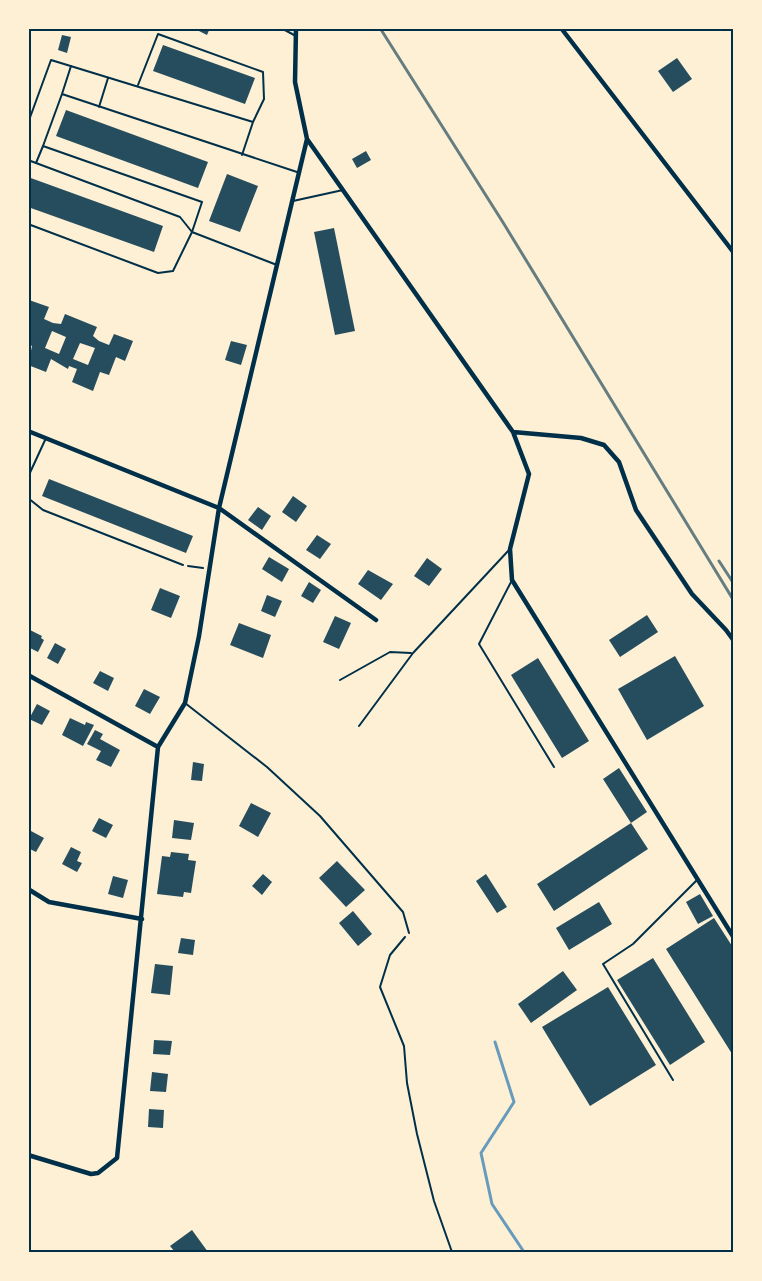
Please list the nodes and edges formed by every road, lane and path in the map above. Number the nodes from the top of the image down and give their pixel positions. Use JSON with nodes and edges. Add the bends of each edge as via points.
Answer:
{"nodes":[{"id":1,"x":281,"y":28,"type":"edge"},
{"id":2,"x":296,"y":28,"type":"edge"},
{"id":3,"x":561,"y":28,"type":"edge"},
{"id":4,"x":296,"y":36,"type":"junction"},
{"id":5,"x":71,"y":66,"type":"junction"},
{"id":6,"x":108,"y":78,"type":"junction"},
{"id":7,"x":138,"y":87,"type":"junction"},
{"id":8,"x":62,"y":94,"type":"junction"},
{"id":9,"x":99,"y":106,"type":"junction"},
{"id":10,"x":253,"y":122,"type":"junction"},
{"id":11,"x":28,"y":123,"type":"edge"},
{"id":12,"x":307,"y":139,"type":"junction"},
{"id":13,"x":43,"y":146,"type":"junction"},
{"id":14,"x":242,"y":156,"type":"junction"},
{"id":15,"x":28,"y":160,"type":"edge"},
{"id":16,"x":36,"y":163,"type":"junction"},
{"id":17,"x":300,"y":173,"type":"junction"},
{"id":18,"x":343,"y":190,"type":"junction"},
{"id":19,"x":293,"y":201,"type":"junction"},
{"id":20,"x":28,"y":224,"type":"edge"},
{"id":21,"x":192,"y":232,"type":"junction"},
{"id":22,"x":734,"y":253,"type":"edge"},
{"id":23,"x":278,"y":265,"type":"junction"},
{"id":24,"x":28,"y":431,"type":"edge"},
{"id":25,"x":513,"y":432,"type":"junction"},
{"id":26,"x":46,"y":438,"type":"junction"},
{"id":27,"x":28,"y":477,"type":"edge"},
{"id":28,"x":28,"y":498,"type":"edge"},
{"id":29,"x":219,"y":508,"type":"junction"},
{"id":30,"x":510,"y":549,"type":"junction"},
{"id":31,"x":183,"y":565,"type":"joint"},
{"id":32,"x":208,"y":569,"type":"junction"},
{"id":33,"x":512,"y":580,"type":"junction"},
{"id":34,"x":376,"y":620,"type":"dead end"},
{"id":35,"x":734,"y":641,"type":"edge"},
{"id":36,"x":413,"y":653,"type":"junction"},
{"id":37,"x":28,"y":675,"type":"edge"},
{"id":38,"x":340,"y":680,"type":"dead end"},
{"id":39,"x":185,"y":703,"type":"junction"},
{"id":40,"x":359,"y":726,"type":"dead end"},
{"id":41,"x":158,"y":747,"type":"junction"},
{"id":42,"x":554,"y":767,"type":"dead end"},
{"id":43,"x":698,"y":879,"type":"junction"},
{"id":44,"x":28,"y":889,"type":"edge"},
{"id":45,"x":142,"y":919,"type":"junction"},
{"id":46,"x":409,"y":933,"type":"joint"},
{"id":47,"x":734,"y":938,"type":"edge"},
{"id":48,"x":673,"y":1080,"type":"dead end"},
{"id":49,"x":28,"y":1155,"type":"edge"},
{"id":50,"x":452,"y":1252,"type":"edge"}],
"edges":[{"from":1,"to":4,"type":"lane"},
{"from":2,"to":4,"type":"street"},
{"from":3,"to":22,"type":"street"},
{"from":4,"to":12,"type":"street","via":[[295,82]]},
{"from":5,"to":6,"type":"lane"},
{"from":5,"to":8,"type":"lane"},
{"from":5,"to":11,"type":"lane","via":[[51,60]]},
{"from":6,"to":7,"type":"lane"},
{"from":6,"to":9,"type":"lane"},
{"from":7,"to":10,"type":"lane"},
{"from":7,"to":10,"type":"lane","via":[[158,34],[263,72],[264,99]]},
{"from":8,"to":9,"type":"lane"},
{"from":8,"to":13,"type":"lane"},
{"from":9,"to":14,"type":"lane"},
{"from":10,"to":14,"type":"lane"},
{"from":12,"to":17,"type":"street"},
{"from":12,"to":18,"type":"street"},
{"from":13,"to":16,"type":"lane"},
{"from":13,"to":21,"type":"lane","via":[[202,202]]},
{"from":14,"to":17,"type":"lane"},
{"from":15,"to":16,"type":"lane"},
{"from":16,"to":21,"type":"lane","via":[[180,218]]},
{"from":17,"to":19,"type":"street"},
{"from":18,"to":19,"type":"lane"},
{"from":18,"to":25,"type":"street"},
{"from":19,"to":23,"type":"street"},
{"from":20,"to":21,"type":"lane","via":[[158,273],[172,271]]},
{"from":21,"to":23,"type":"lane"},
{"from":23,"to":29,"type":"street"},
{"from":24,"to":26,"type":"street"},
{"from":25,"to":30,"type":"street","via":[[529,474]]},
{"from":25,"to":35,"type":"street","via":[[581,438],[604,445],[619,462],[636,510],[648,529],[692,594]]},
{"from":26,"to":27,"type":"lane"},
{"from":26,"to":29,"type":"street"},
{"from":28,"to":31,"type":"lane","via":[[43,510]]},
{"from":29,"to":32,"type":"street"},
{"from":29,"to":34,"type":"street"},
{"from":30,"to":33,"type":"street"},
{"from":30,"to":36,"type":"lane"},
{"from":31,"to":32,"type":"path"},
{"from":32,"to":39,"type":"street"},
{"from":33,"to":42,"type":"lane","via":[[479,644]]},
{"from":33,"to":43,"type":"street"},
{"from":36,"to":38,"type":"lane","via":[[390,652]]},
{"from":36,"to":40,"type":"lane"},
{"from":37,"to":41,"type":"street"},
{"from":39,"to":41,"type":"street"},
{"from":39,"to":46,"type":"lane","via":[[267,767],[320,816],[403,912]]},
{"from":41,"to":45,"type":"street"},
{"from":43,"to":47,"type":"street"},
{"from":43,"to":48,"type":"lane","via":[[633,945],[603,964]]},
{"from":44,"to":45,"type":"street","via":[[49,902]]},
{"from":45,"to":49,"type":"street","via":[[117,1158],[91,1174]]},
{"from":46,"to":50,"type":"path","via":[[390,955],[380,987],[404,1046],[417,1134]]}]}
